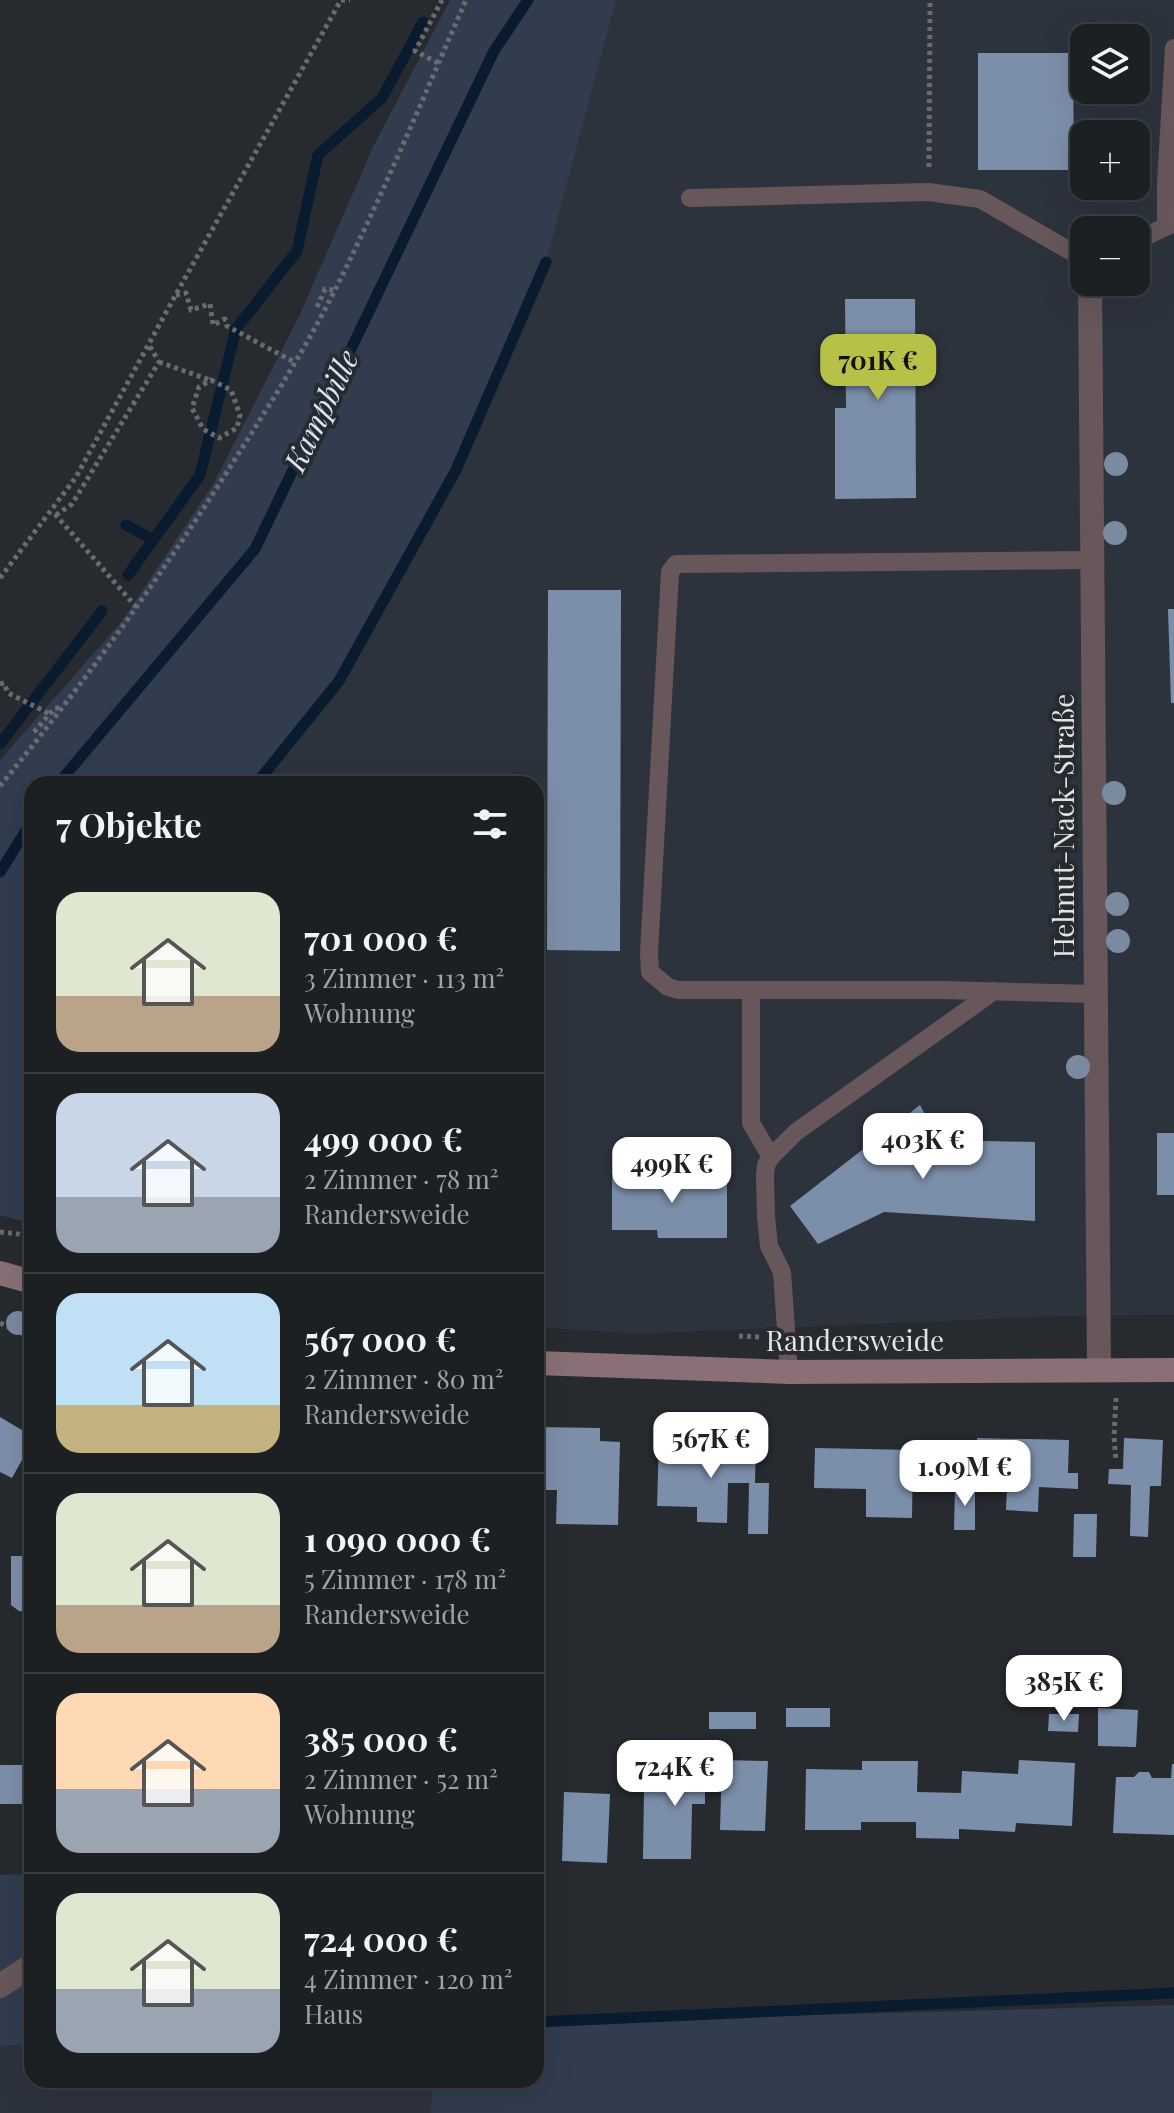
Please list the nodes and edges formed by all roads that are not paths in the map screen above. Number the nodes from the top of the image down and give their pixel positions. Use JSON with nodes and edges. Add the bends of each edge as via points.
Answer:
{"nodes":[{"id":1,"x":1174,"y":48,"type":"edge"},
{"id":2,"x":690,"y":198,"type":"dead end"},
{"id":3,"x":1170,"y":225,"type":"edge"},
{"id":4,"x":1150,"y":234,"type":"edge"},
{"id":5,"x":1070,"y":251,"type":"edge"},
{"id":6,"x":1090,"y":296,"type":"edge"},
{"id":7,"x":1092,"y":560,"type":"junction"},
{"id":8,"x":751,"y":990,"type":"junction"},
{"id":9,"x":994,"y":991,"type":"junction"},
{"id":10,"x":1095,"y":994,"type":"junction"},
{"id":11,"x":771,"y":1157,"type":"junction"},
{"id":12,"x":0,"y":1273,"type":"edge"},
{"id":13,"x":24,"y":1280,"type":"edge"},
{"id":14,"x":544,"y":1363,"type":"edge"},
{"id":15,"x":1107,"y":1370,"type":"junction"},
{"id":16,"x":1174,"y":1370,"type":"edge"},
{"id":17,"x":789,"y":1372,"type":"junction"},
{"id":18,"x":24,"y":1970,"type":"edge"},
{"id":19,"x":0,"y":1986,"type":"edge"}],
"edges":[{"from":1,"to":3,"type":"lane","via":[[1166,182]]},
{"from":2,"to":5,"type":"lane","via":[[928,192],[980,199]]},
{"from":3,"to":4,"type":"lane"},
{"from":6,"to":7,"type":"street","name":"Helmut-Nack-Straße"},
{"from":7,"to":8,"type":"lane","via":[[676,564],[670,572],[650,972],[678,990]]},
{"from":7,"to":10,"type":"street","name":"Helmut-Nack-Straße"},
{"from":8,"to":9,"type":"lane"},
{"from":8,"to":11,"type":"lane","via":[[751,1123]]},
{"from":9,"to":10,"type":"lane"},
{"from":9,"to":11,"type":"lane","via":[[796,1132]]},
{"from":10,"to":15,"type":"street","name":"Helmut-Nack-Straße"},
{"from":11,"to":17,"type":"lane","via":[[765,1176],[766,1216],[769,1246],[782,1272]]},
{"from":12,"to":13,"type":"street"},
{"from":14,"to":17,"type":"street","name":"Randersweide"},
{"from":15,"to":16,"type":"street","name":"Randersweide"},
{"from":15,"to":17,"type":"street","name":"Randersweide"},
{"from":18,"to":19,"type":"street"}]}
